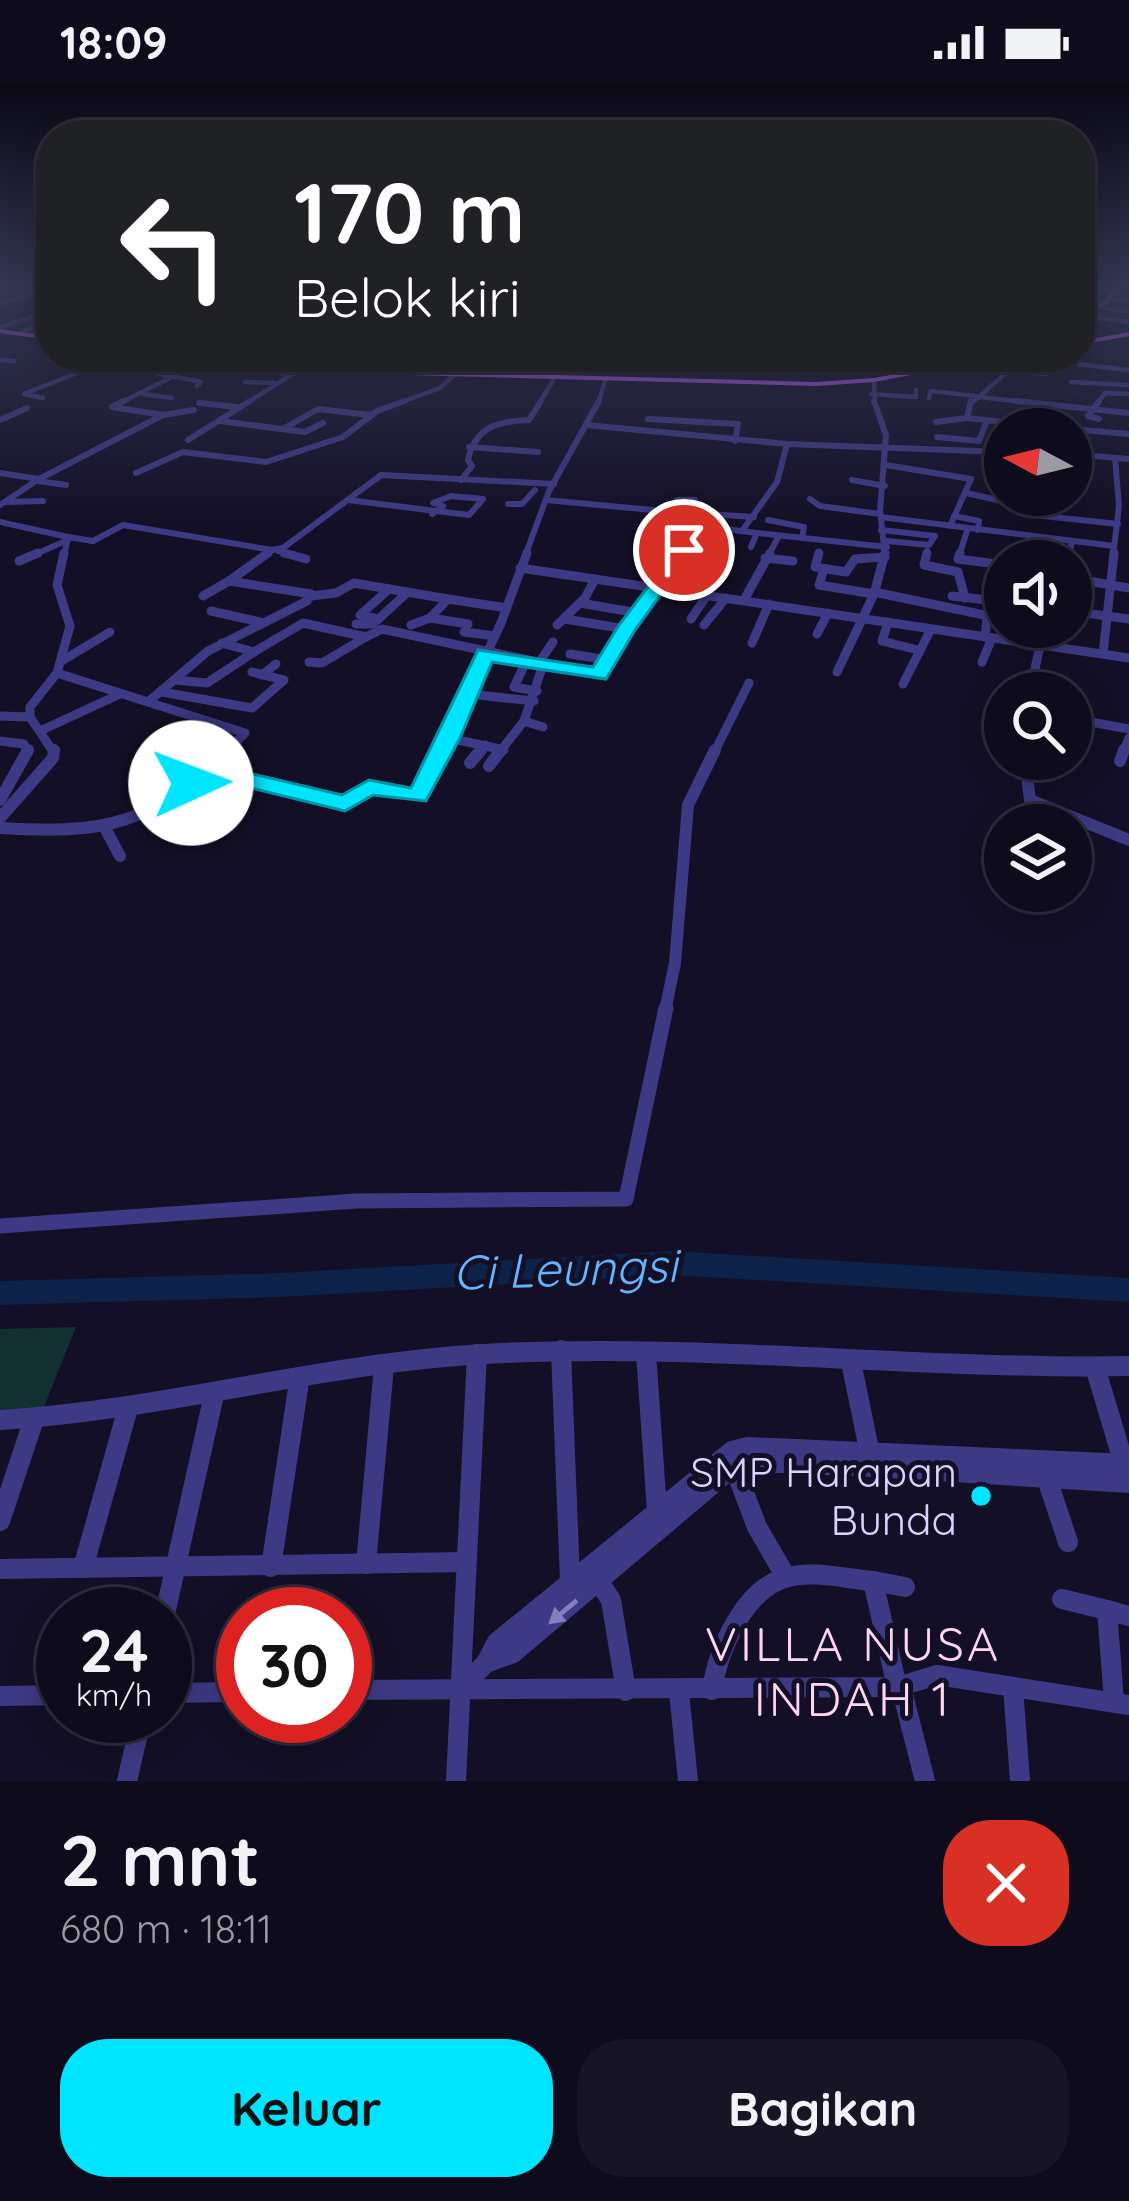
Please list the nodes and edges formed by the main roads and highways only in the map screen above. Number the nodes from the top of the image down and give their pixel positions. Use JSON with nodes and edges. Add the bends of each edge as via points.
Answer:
{"nodes":[{"id":1,"x":296,"y":372,"type":"edge"},
{"id":2,"x":918,"y":372,"type":"edge"}],
"edges":[{"from":1,"to":2,"type":"main road","via":[[717,381],[874,380]]}]}
